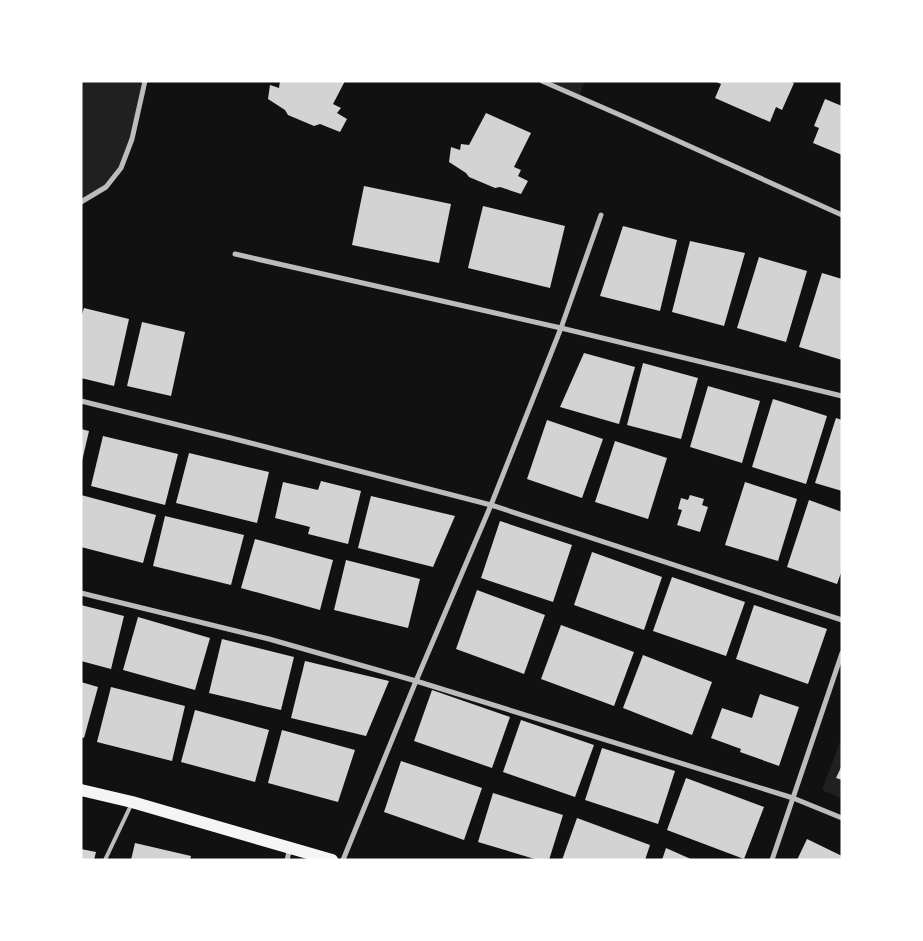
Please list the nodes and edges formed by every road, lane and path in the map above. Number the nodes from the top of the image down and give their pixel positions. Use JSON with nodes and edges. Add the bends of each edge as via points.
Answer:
{"nodes":[{"id":1,"x":145,"y":81,"type":"edge"},
{"id":2,"x":542,"y":81,"type":"edge"},
{"id":3,"x":81,"y":202,"type":"edge"},
{"id":4,"x":601,"y":215,"type":"dead end"},
{"id":5,"x":842,"y":215,"type":"edge"},
{"id":6,"x":235,"y":254,"type":"dead end"},
{"id":7,"x":561,"y":328,"type":"junction"},
{"id":8,"x":842,"y":396,"type":"edge"},
{"id":9,"x":81,"y":401,"type":"edge"},
{"id":10,"x":491,"y":505,"type":"junction"},
{"id":11,"x":81,"y":593,"type":"edge"},
{"id":12,"x":842,"y":620,"type":"edge"},
{"id":13,"x":842,"y":653,"type":"edge"},
{"id":14,"x":416,"y":681,"type":"junction"},
{"id":15,"x":81,"y":790,"type":"edge"},
{"id":16,"x":793,"y":798,"type":"junction"},
{"id":17,"x":132,"y":802,"type":"junction"},
{"id":18,"x":842,"y":818,"type":"edge"},
{"id":19,"x":289,"y":854,"type":"edge"},
{"id":20,"x":104,"y":860,"type":"edge"},
{"id":21,"x":332,"y":860,"type":"edge"},
{"id":22,"x":344,"y":860,"type":"edge"},
{"id":23,"x":772,"y":860,"type":"edge"}],
"edges":[{"from":1,"to":3,"type":"street","via":[[132,139],[120,168],[106,188]]},
{"from":2,"to":5,"type":"street"},
{"from":4,"to":7,"type":"street"},
{"from":6,"to":7,"type":"street"},
{"from":7,"to":8,"type":"street"},
{"from":7,"to":10,"type":"street"},
{"from":9,"to":10,"type":"street"},
{"from":10,"to":12,"type":"street"},
{"from":10,"to":14,"type":"street"},
{"from":11,"to":14,"type":"street","via":[[270,638]]},
{"from":13,"to":16,"type":"street"},
{"from":14,"to":16,"type":"street"},
{"from":14,"to":22,"type":"street"},
{"from":15,"to":17,"type":"main road"},
{"from":16,"to":18,"type":"street"},
{"from":16,"to":23,"type":"street"},
{"from":17,"to":19,"type":"main road"},
{"from":17,"to":20,"type":"lane"},
{"from":19,"to":21,"type":"main road"}]}
